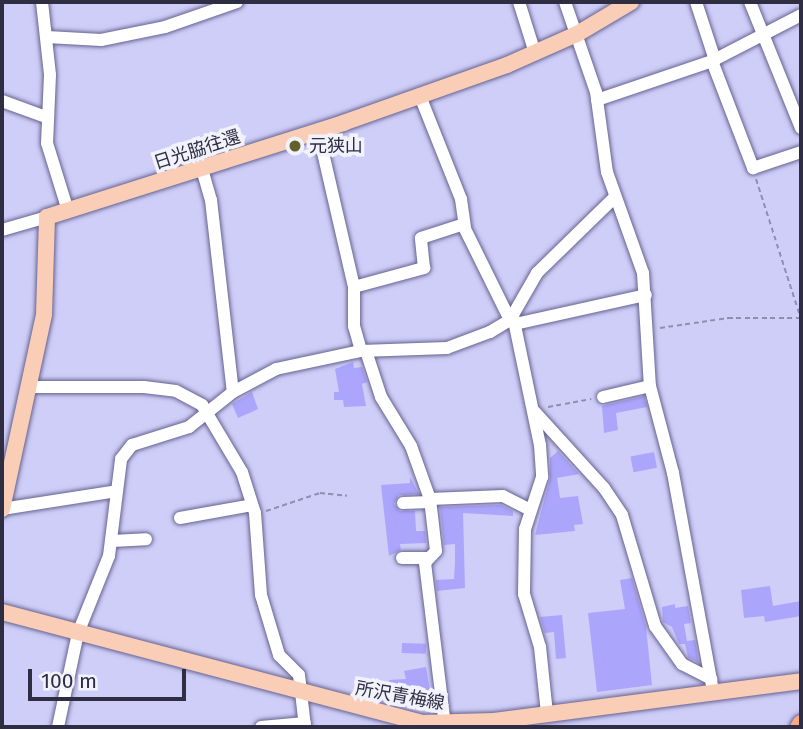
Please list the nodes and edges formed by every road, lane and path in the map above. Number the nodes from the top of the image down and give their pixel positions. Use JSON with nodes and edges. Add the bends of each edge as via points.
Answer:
{"nodes":[{"id":1,"x":42,"y":2,"type":"edge"},
{"id":2,"x":237,"y":2,"type":"edge"},
{"id":3,"x":519,"y":2,"type":"edge"},
{"id":4,"x":565,"y":2,"type":"edge"},
{"id":5,"x":631,"y":2,"type":"edge"},
{"id":6,"x":696,"y":2,"type":"edge"},
{"id":7,"x":750,"y":2,"type":"edge"},
{"id":8,"x":801,"y":15,"type":"edge"},
{"id":9,"x":577,"y":34,"type":"junction"},
{"id":10,"x":47,"y":37,"type":"junction"},
{"id":11,"x":765,"y":37,"type":"junction"},
{"id":12,"x":535,"y":53,"type":"junction"},
{"id":13,"x":714,"y":60,"type":"junction"},
{"id":14,"x":420,"y":96,"type":"junction"},
{"id":15,"x":597,"y":100,"type":"junction"},
{"id":16,"x":2,"y":101,"type":"edge"},
{"id":17,"x":46,"y":117,"type":"junction"},
{"id":18,"x":801,"y":128,"type":"edge"},
{"id":19,"x":318,"y":131,"type":"junction"},
{"id":20,"x":801,"y":152,"type":"edge"},
{"id":21,"x":753,"y":168,"type":"junction"},
{"id":22,"x":202,"y":169,"type":"junction"},
{"id":23,"x":615,"y":197,"type":"junction"},
{"id":24,"x":68,"y":211,"type":"junction"},
{"id":25,"x":47,"y":217,"type":"junction"},
{"id":26,"x":464,"y":224,"type":"junction"},
{"id":27,"x":2,"y":230,"type":"edge"},
{"id":28,"x":354,"y":286,"type":"junction"},
{"id":29,"x":646,"y":295,"type":"junction"},
{"id":30,"x":801,"y":319,"type":"edge"},
{"id":31,"x":513,"y":320,"type":"junction"},
{"id":32,"x":648,"y":329,"type":"junction"},
{"id":33,"x":364,"y":351,"type":"junction"},
{"id":34,"x":650,"y":386,"type":"junction"},
{"id":35,"x":31,"y":387,"type":"junction"},
{"id":36,"x":233,"y":392,"type":"junction"},
{"id":37,"x":603,"y":397,"type":"joint"},
{"id":38,"x":534,"y":410,"type":"junction"},
{"id":39,"x":207,"y":413,"type":"junction"},
{"id":40,"x":6,"y":474,"type":"edge"},
{"id":41,"x":117,"y":491,"type":"junction"},
{"id":42,"x":347,"y":496,"type":"dead end"},
{"id":43,"x":430,"y":501,"type":"junction"},
{"id":44,"x":403,"y":503,"type":"dead end"},
{"id":45,"x":2,"y":509,"type":"edge"},
{"id":46,"x":253,"y":509,"type":"junction"},
{"id":47,"x":530,"y":510,"type":"junction"},
{"id":48,"x":180,"y":518,"type":"dead end"},
{"id":49,"x":146,"y":539,"type":"dead end"},
{"id":50,"x":112,"y":541,"type":"junction"},
{"id":51,"x":402,"y":558,"type":"dead end"},
{"id":52,"x":427,"y":558,"type":"junction"},
{"id":53,"x":2,"y":612,"type":"edge"},
{"id":54,"x":78,"y":633,"type":"junction"},
{"id":55,"x":801,"y":681,"type":"edge"},
{"id":56,"x":712,"y":685,"type":"junction"},
{"id":57,"x":303,"y":694,"type":"junction"},
{"id":58,"x":556,"y":718,"type":"edge"},
{"id":59,"x":305,"y":725,"type":"edge"},
{"id":60,"x":444,"y":725,"type":"junction"},
{"id":61,"x":58,"y":727,"type":"edge"},
{"id":62,"x":261,"y":727,"type":"edge"}],
"edges":[{"from":1,"to":10,"type":"street"},
{"from":2,"to":10,"type":"street","via":[[164,27],[101,40]]},
{"from":3,"to":12,"type":"street"},
{"from":4,"to":9,"type":"street"},
{"from":5,"to":9,"type":"main road","name":"日光脇往還"},
{"from":6,"to":13,"type":"street"},
{"from":7,"to":11,"type":"street"},
{"from":8,"to":11,"type":"street"},
{"from":9,"to":12,"type":"main road","name":"日光脇往還"},
{"from":9,"to":15,"type":"street"},
{"from":10,"to":17,"type":"street"},
{"from":11,"to":13,"type":"street"},
{"from":11,"to":18,"type":"street"},
{"from":12,"to":14,"type":"main road","name":"日光脇往還"},
{"from":13,"to":15,"type":"street"},
{"from":13,"to":21,"type":"street"},
{"from":14,"to":19,"type":"main road","name":"日光脇往還"},
{"from":14,"to":26,"type":"street","via":[[461,198]]},
{"from":15,"to":23,"type":"street"},
{"from":16,"to":17,"type":"street"},
{"from":17,"to":24,"type":"street","via":[[50,161]]},
{"from":19,"to":22,"type":"main road","name":"日光脇往還"},
{"from":19,"to":28,"type":"street"},
{"from":20,"to":21,"type":"street"},
{"from":21,"to":30,"type":"path"},
{"from":22,"to":24,"type":"main road","name":"日光脇往還"},
{"from":22,"to":36,"type":"street","via":[[211,200]]},
{"from":23,"to":29,"type":"street","via":[[643,273]]},
{"from":23,"to":31,"type":"street","via":[[537,273]]},
{"from":24,"to":25,"type":"main road","name":"日光脇往還"},
{"from":25,"to":27,"type":"street"},
{"from":25,"to":35,"type":"main road","via":[[47,288]]},
{"from":26,"to":28,"type":"street","via":[[421,238],[424,268]]},
{"from":26,"to":31,"type":"street"},
{"from":28,"to":33,"type":"street","via":[[354,326]]},
{"from":29,"to":31,"type":"street"},
{"from":29,"to":32,"type":"street"},
{"from":30,"to":32,"type":"path","via":[[727,318]]},
{"from":31,"to":33,"type":"street","via":[[447,348]]},
{"from":31,"to":38,"type":"street"},
{"from":32,"to":34,"type":"street"},
{"from":33,"to":36,"type":"street","via":[[276,369]]},
{"from":33,"to":43,"type":"street","via":[[380,397],[411,446]]},
{"from":34,"to":37,"type":"street"},
{"from":34,"to":56,"type":"street","via":[[673,473]]},
{"from":35,"to":39,"type":"street","via":[[176,391]]},
{"from":35,"to":40,"type":"main road"},
{"from":36,"to":39,"type":"street"},
{"from":37,"to":38,"type":"path"},
{"from":38,"to":47,"type":"street","via":[[542,477]]},
{"from":38,"to":56,"type":"street","via":[[604,488],[622,515],[655,626],[682,664]]},
{"from":39,"to":41,"type":"street","via":[[178,432],[132,445],[121,459]]},
{"from":39,"to":46,"type":"street","via":[[242,472]]},
{"from":40,"to":45,"type":"main road"},
{"from":41,"to":45,"type":"street"},
{"from":41,"to":50,"type":"street"},
{"from":42,"to":46,"type":"path","via":[[320,494]]},
{"from":43,"to":44,"type":"street"},
{"from":43,"to":47,"type":"street","via":[[503,496]]},
{"from":43,"to":52,"type":"street","via":[[436,551]]},
{"from":46,"to":48,"type":"street"},
{"from":46,"to":57,"type":"street","via":[[258,576],[268,622],[279,655],[298,670]]},
{"from":47,"to":58,"type":"street","via":[[524,594]]},
{"from":49,"to":50,"type":"street"},
{"from":50,"to":54,"type":"street"},
{"from":51,"to":52,"type":"street"},
{"from":52,"to":60,"type":"street"},
{"from":53,"to":54,"type":"main road","name":"所沢青梅線"},
{"from":54,"to":57,"type":"main road","name":"所沢青梅線"},
{"from":54,"to":61,"type":"street"},
{"from":55,"to":56,"type":"main road","name":"所沢青梅線"},
{"from":56,"to":58,"type":"main road","name":"所沢青梅線"},
{"from":57,"to":59,"type":"street"},
{"from":57,"to":60,"type":"main road","name":"所沢青梅線","via":[[394,718]]},
{"from":58,"to":60,"type":"main road","name":"所沢青梅線"},
{"from":59,"to":62,"type":"street"}]}
